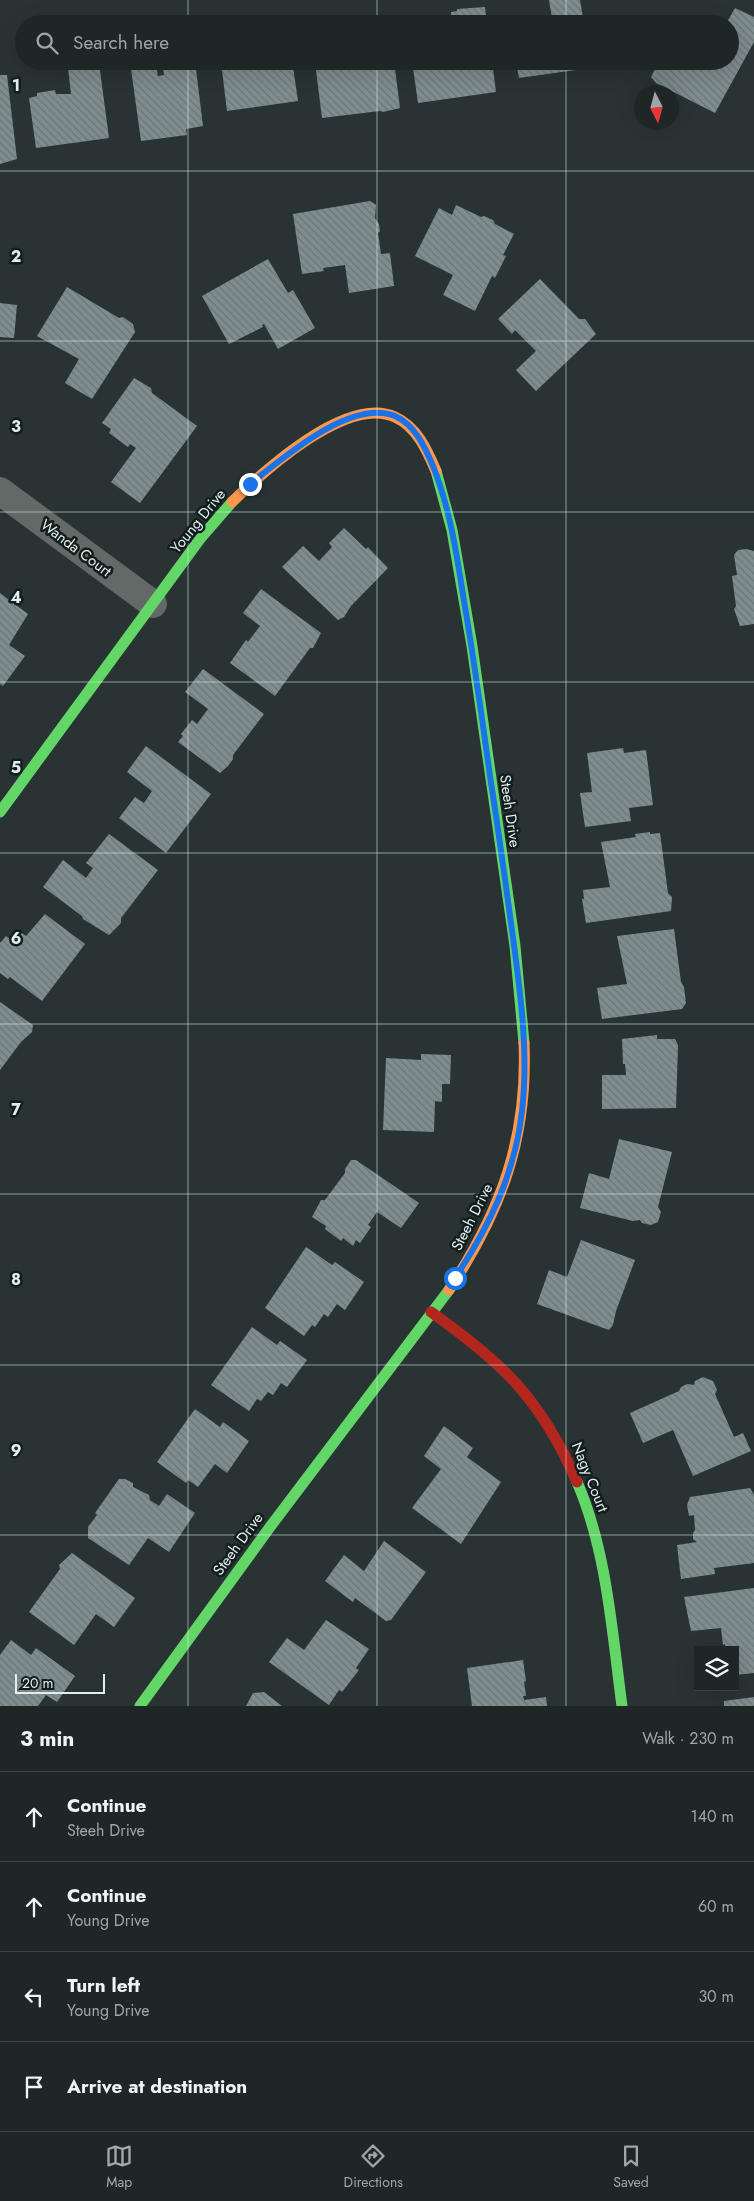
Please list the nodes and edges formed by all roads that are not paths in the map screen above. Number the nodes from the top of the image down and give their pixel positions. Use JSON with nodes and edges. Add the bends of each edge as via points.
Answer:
{"nodes":[{"id":1,"x":0,"y":492,"type":"edge"},
{"id":2,"x":153,"y":604,"type":"junction"},
{"id":3,"x":476,"y":670,"type":"joint"},
{"id":4,"x":0,"y":812,"type":"edge"},
{"id":5,"x":431,"y":1312,"type":"junction"},
{"id":6,"x":140,"y":1706,"type":"edge"},
{"id":7,"x":622,"y":1706,"type":"edge"}],
"edges":[{"from":1,"to":2,"type":"street","name":"Wanda Court"},
{"from":2,"to":3,"type":"street","name":"Young Drive","via":[[225,507],[250,484],[284,457],[342,421],[363,413],[378,412],[395,416],[410,426],[433,466],[452,532]]},
{"from":2,"to":4,"type":"street","name":"Young Drive"},
{"from":3,"to":5,"type":"street","name":"Steeh Drive","via":[[518,975],[525,1073],[516,1149],[504,1191],[472,1253]]},
{"from":5,"to":6,"type":"street","name":"Steeh Drive","via":[[242,1563]]},
{"from":5,"to":7,"type":"street","name":"Nagy Court","via":[[487,1353],[510,1375],[551,1426],[567,1456],[591,1520]]}]}
